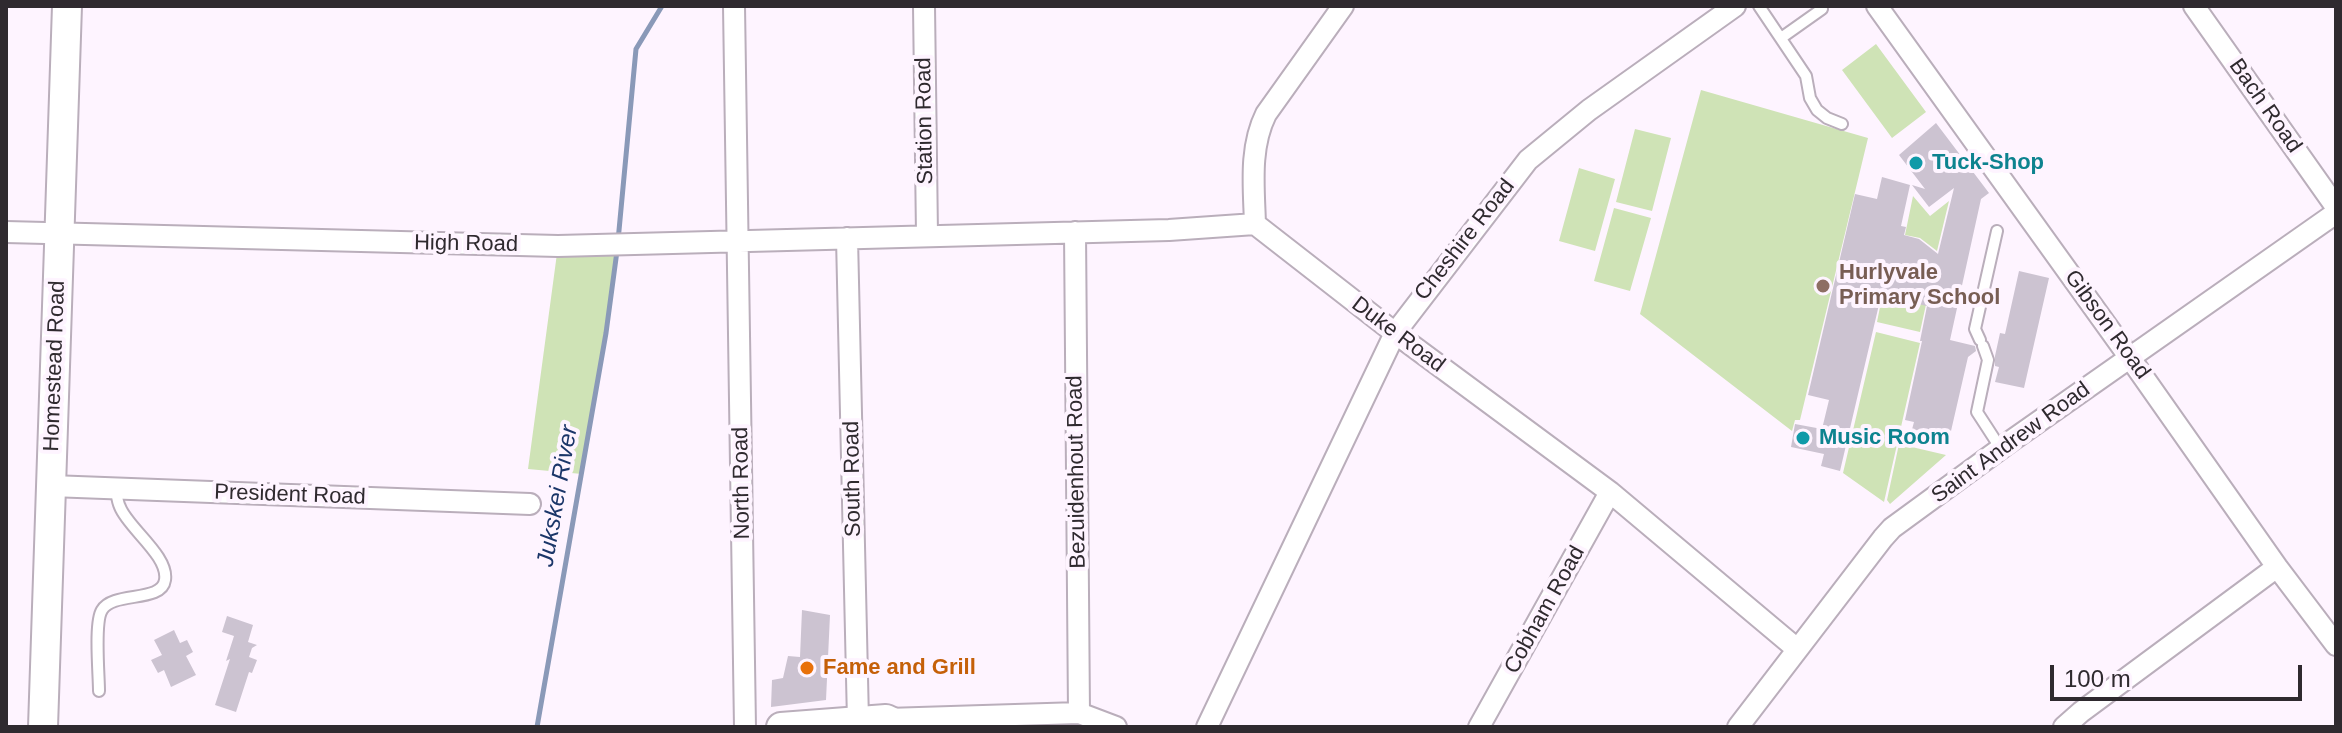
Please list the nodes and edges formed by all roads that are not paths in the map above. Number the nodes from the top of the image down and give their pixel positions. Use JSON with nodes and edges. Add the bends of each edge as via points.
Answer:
{"nodes":[{"id":1,"x":734,"y":6,"type":"edge"},
{"id":2,"x":924,"y":6,"type":"edge"},
{"id":3,"x":1343,"y":6,"type":"edge"},
{"id":4,"x":1735,"y":6,"type":"edge"},
{"id":5,"x":1759,"y":6,"type":"edge"},
{"id":6,"x":1877,"y":6,"type":"edge"},
{"id":7,"x":2194,"y":6,"type":"edge"},
{"id":8,"x":1822,"y":9,"type":"dead end"},
{"id":9,"x":65,"y":12,"type":"edge"},
{"id":10,"x":1781,"y":38,"type":"junction"},
{"id":11,"x":1842,"y":124,"type":"dead end"},
{"id":12,"x":2336,"y":207,"type":"edge"},
{"id":13,"x":2336,"y":213,"type":"edge"},
{"id":14,"x":1255,"y":224,"type":"junction"},
{"id":15,"x":1997,"y":231,"type":"dead end"},
{"id":16,"x":6,"y":232,"type":"edge"},
{"id":17,"x":1075,"y":232,"type":"junction"},
{"id":18,"x":59,"y":233,"type":"junction"},
{"id":19,"x":927,"y":235,"type":"junction"},
{"id":20,"x":847,"y":238,"type":"junction"},
{"id":21,"x":739,"y":240,"type":"junction"},
{"id":22,"x":1395,"y":333,"type":"junction"},
{"id":23,"x":2130,"y":358,"type":"junction"},
{"id":24,"x":2001,"y":449,"type":"junction"},
{"id":25,"x":51,"y":486,"type":"junction"},
{"id":26,"x":116,"y":489,"type":"junction"},
{"id":27,"x":1610,"y":492,"type":"junction"},
{"id":28,"x":530,"y":504,"type":"dead end"},
{"id":29,"x":2277,"y":567,"type":"junction"},
{"id":30,"x":2336,"y":645,"type":"edge"},
{"id":31,"x":1797,"y":649,"type":"junction"},
{"id":32,"x":99,"y":691,"type":"dead end"},
{"id":33,"x":1079,"y":713,"type":"junction"},
{"id":34,"x":858,"y":721,"type":"junction"},
{"id":35,"x":961,"y":722,"type":"edge"},
{"id":36,"x":895,"y":723,"type":"edge"},
{"id":37,"x":43,"y":727,"type":"edge"},
{"id":38,"x":745,"y":727,"type":"edge"},
{"id":39,"x":781,"y":727,"type":"edge"},
{"id":40,"x":1116,"y":727,"type":"edge"},
{"id":41,"x":1207,"y":727,"type":"edge"},
{"id":42,"x":1479,"y":727,"type":"edge"},
{"id":43,"x":1738,"y":727,"type":"edge"},
{"id":44,"x":2064,"y":727,"type":"edge"}],
"edges":[{"from":1,"to":21,"type":"street","name":"North Road"},
{"from":2,"to":19,"type":"street","name":"Station Road"},
{"from":3,"to":14,"type":"street","via":[[1259,127]]},
{"from":4,"to":22,"type":"street","name":"Cheshire Road","via":[[1528,160]]},
{"from":5,"to":10,"type":"lane"},
{"from":6,"to":23,"type":"street","name":"Gibson Road"},
{"from":7,"to":12,"type":"street","name":"Bach Road"},
{"from":8,"to":10,"type":"lane"},
{"from":9,"to":18,"type":"main road","name":"Homestead Road"},
{"from":10,"to":11,"type":"lane","via":[[1806,76],[1817,110]]},
{"from":13,"to":23,"type":"street","name":"Saint Andrew Road"},
{"from":14,"to":17,"type":"street"},
{"from":14,"to":22,"type":"street","name":"Duke Road"},
{"from":15,"to":24,"type":"lane","via":[[1975,329],[1988,360],[1977,412]]},
{"from":16,"to":18,"type":"street","name":"High Road"},
{"from":17,"to":19,"type":"street"},
{"from":17,"to":33,"type":"street","name":"Bezuidenhout Road"},
{"from":18,"to":21,"type":"street","name":"High Road","via":[[558,246]]},
{"from":18,"to":25,"type":"main road","name":"Homestead Road"},
{"from":19,"to":20,"type":"street","name":"High Road"},
{"from":20,"to":21,"type":"street","name":"High Road"},
{"from":20,"to":34,"type":"street","name":"South Road"},
{"from":21,"to":38,"type":"street","name":"North Road"},
{"from":22,"to":27,"type":"street","name":"Duke Road"},
{"from":22,"to":41,"type":"street","name":"Cheshire Road"},
{"from":23,"to":24,"type":"street","name":"Saint Andrew Road"},
{"from":23,"to":29,"type":"street","name":"Gibson Road"},
{"from":24,"to":31,"type":"street","name":"Saint Andrew Road","via":[[1887,533]]},
{"from":25,"to":26,"type":"street","name":"President Road"},
{"from":25,"to":37,"type":"main road","name":"Homestead Road"},
{"from":26,"to":28,"type":"street","name":"President Road"},
{"from":26,"to":32,"type":"lane","via":[[122,511],[166,576],[156,592],[103,607],[98,621]]},
{"from":27,"to":31,"type":"street","name":"Duke Road"},
{"from":27,"to":42,"type":"street","name":"Cobham Road"},
{"from":29,"to":30,"type":"street","name":"Gibson Road"},
{"from":29,"to":44,"type":"street"},
{"from":31,"to":43,"type":"street","name":"Saint Andrew Road"},
{"from":33,"to":35,"type":"street"},
{"from":33,"to":40,"type":"street"},
{"from":34,"to":36,"type":"main road"},
{"from":34,"to":39,"type":"main road"},
{"from":35,"to":36,"type":"street"}]}
